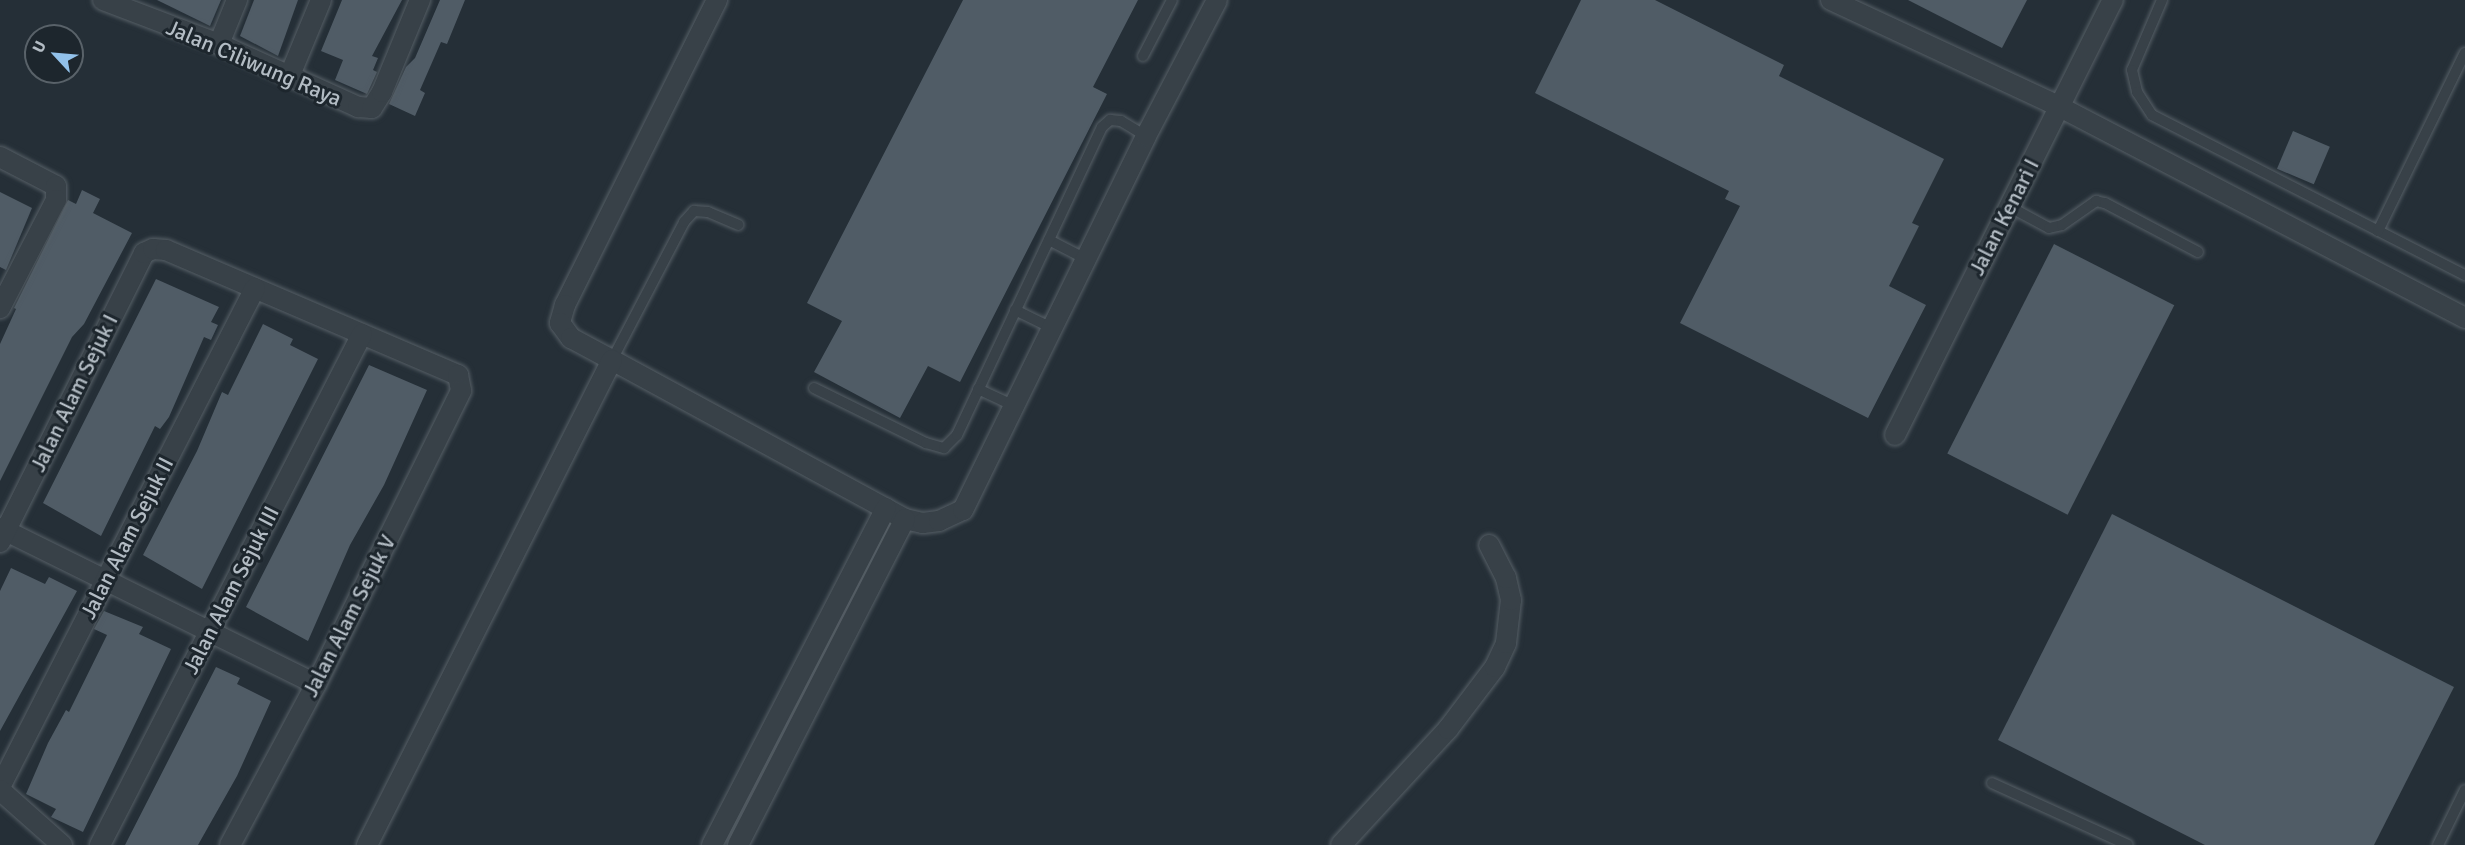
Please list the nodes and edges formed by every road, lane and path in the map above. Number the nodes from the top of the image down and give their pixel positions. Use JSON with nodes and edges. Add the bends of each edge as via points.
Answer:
{"nodes":[{"id":1,"x":103,"y":0,"type":"edge"},
{"id":2,"x":237,"y":0,"type":"edge"},
{"id":3,"x":321,"y":0,"type":"edge"},
{"id":4,"x":420,"y":0,"type":"edge"},
{"id":5,"x":717,"y":0,"type":"edge"},
{"id":6,"x":1172,"y":0,"type":"edge"},
{"id":7,"x":1217,"y":0,"type":"edge"},
{"id":8,"x":1831,"y":0,"type":"edge"},
{"id":9,"x":2113,"y":0,"type":"edge"},
{"id":10,"x":2162,"y":0,"type":"edge"},
{"id":11,"x":145,"y":8,"type":"edge"},
{"id":12,"x":219,"y":44,"type":"junction"},
{"id":13,"x":2465,"y":53,"type":"edge"},
{"id":14,"x":1143,"y":56,"type":"dead end"},
{"id":15,"x":290,"y":75,"type":"junction"},
{"id":16,"x":2060,"y":107,"type":"junction"},
{"id":17,"x":1146,"y":136,"type":"junction"},
{"id":18,"x":0,"y":157,"type":"edge"},
{"id":19,"x":2010,"y":207,"type":"junction"},
{"id":20,"x":738,"y":225,"type":"dead end"},
{"id":21,"x":2378,"y":231,"type":"junction"},
{"id":22,"x":1049,"y":240,"type":"junction"},
{"id":23,"x":2198,"y":252,"type":"dead end"},
{"id":24,"x":1086,"y":259,"type":"junction"},
{"id":25,"x":2465,"y":275,"type":"edge"},
{"id":26,"x":255,"y":288,"type":"junction"},
{"id":27,"x":0,"y":308,"type":"edge"},
{"id":28,"x":1015,"y":310,"type":"junction"},
{"id":29,"x":2465,"y":318,"type":"edge"},
{"id":30,"x":1052,"y":328,"type":"junction"},
{"id":31,"x":362,"y":334,"type":"junction"},
{"id":32,"x":612,"y":360,"type":"junction"},
{"id":33,"x":814,"y":388,"type":"dead end"},
{"id":34,"x":978,"y":389,"type":"junction"},
{"id":35,"x":1014,"y":406,"type":"junction"},
{"id":36,"x":1895,"y":435,"type":"dead end"},
{"id":37,"x":886,"y":508,"type":"junction"},
{"id":38,"x":905,"y":519,"type":"junction"},
{"id":39,"x":2,"y":533,"type":"edge"},
{"id":40,"x":1489,"y":545,"type":"dead end"},
{"id":41,"x":106,"y":580,"type":"junction"},
{"id":42,"x":210,"y":631,"type":"junction"},
{"id":43,"x":316,"y":684,"type":"junction"},
{"id":44,"x":1992,"y":783,"type":"dead end"},
{"id":45,"x":0,"y":789,"type":"edge"},
{"id":46,"x":2465,"y":790,"type":"edge"},
{"id":47,"x":62,"y":845,"type":"edge"},
{"id":48,"x":100,"y":845,"type":"edge"},
{"id":49,"x":230,"y":845,"type":"edge"},
{"id":50,"x":367,"y":845,"type":"edge"},
{"id":51,"x":712,"y":845,"type":"edge"},
{"id":52,"x":738,"y":845,"type":"edge"},
{"id":53,"x":1341,"y":845,"type":"edge"},
{"id":54,"x":2128,"y":845,"type":"edge"},
{"id":55,"x":2438,"y":845,"type":"edge"}],
"edges":[{"from":1,"to":11,"type":"street","name":"Jalan Ciliwung Raya"},
{"from":2,"to":12,"type":"street"},
{"from":3,"to":15,"type":"street"},
{"from":4,"to":15,"type":"street","name":"Jalan Ciliwung Raya","via":[[372,108],[358,107]]},
{"from":5,"to":32,"type":"street","via":[[565,305],[560,323],[572,338]]},
{"from":6,"to":14,"type":"lane"},
{"from":7,"to":17,"type":"street"},
{"from":8,"to":16,"type":"street"},
{"from":9,"to":16,"type":"street","name":"Jalan Kenari I"},
{"from":10,"to":21,"type":"lane","via":[[2132,70],[2137,92],[2152,115]]},
{"from":11,"to":12,"type":"street","name":"Jalan Ciliwung Raya"},
{"from":12,"to":15,"type":"street","name":"Jalan Ciliwung Raya"},
{"from":13,"to":21,"type":"lane"},
{"from":16,"to":19,"type":"street","name":"Jalan Kenari I"},
{"from":16,"to":29,"type":"street"},
{"from":17,"to":22,"type":"lane","via":[[1121,121],[1110,120],[1102,127]]},
{"from":17,"to":24,"type":"street"},
{"from":18,"to":27,"type":"street","via":[[56,186],[56,200]]},
{"from":19,"to":23,"type":"lane","via":[[2049,228],[2062,225],[2096,201]]},
{"from":19,"to":36,"type":"street","name":"Jalan Kenari I"},
{"from":20,"to":32,"type":"lane","via":[[708,212],[694,211],[684,222]]},
{"from":21,"to":25,"type":"lane"},
{"from":22,"to":24,"type":"lane"},
{"from":22,"to":28,"type":"lane"},
{"from":24,"to":30,"type":"street"},
{"from":26,"to":31,"type":"street"},
{"from":26,"to":39,"type":"street","name":"Jalan Alam Sejuk I","via":[[166,250],[144,253]]},
{"from":26,"to":41,"type":"street","name":"Jalan Alam Sejuk II"},
{"from":28,"to":30,"type":"lane"},
{"from":28,"to":34,"type":"lane"},
{"from":30,"to":35,"type":"street"},
{"from":31,"to":42,"type":"street","name":"Jalan Alam Sejuk III"},
{"from":31,"to":43,"type":"street","name":"Jalan Alam Sejuk V","via":[[446,368],[458,375],[462,384]]},
{"from":32,"to":37,"type":"street"},
{"from":32,"to":50,"type":"street"},
{"from":33,"to":34,"type":"lane","via":[[926,443],[944,448],[957,435]]},
{"from":34,"to":35,"type":"lane"},
{"from":35,"to":38,"type":"street","via":[[963,510],[939,521]]},
{"from":37,"to":38,"type":"street"},
{"from":37,"to":51,"type":"street"},
{"from":38,"to":52,"type":"street"},
{"from":39,"to":41,"type":"street"},
{"from":40,"to":53,"type":"street","via":[[1506,578],[1510,600],[1506,643],[1495,667],[1448,729]]},
{"from":41,"to":42,"type":"street"},
{"from":41,"to":45,"type":"street","name":"Jalan Alam Sejuk II"},
{"from":42,"to":43,"type":"street"},
{"from":42,"to":48,"type":"street","name":"Jalan Alam Sejuk III"},
{"from":43,"to":49,"type":"street","name":"Jalan Alam Sejuk V"},
{"from":44,"to":54,"type":"lane"},
{"from":45,"to":47,"type":"street"},
{"from":46,"to":55,"type":"lane"}]}
